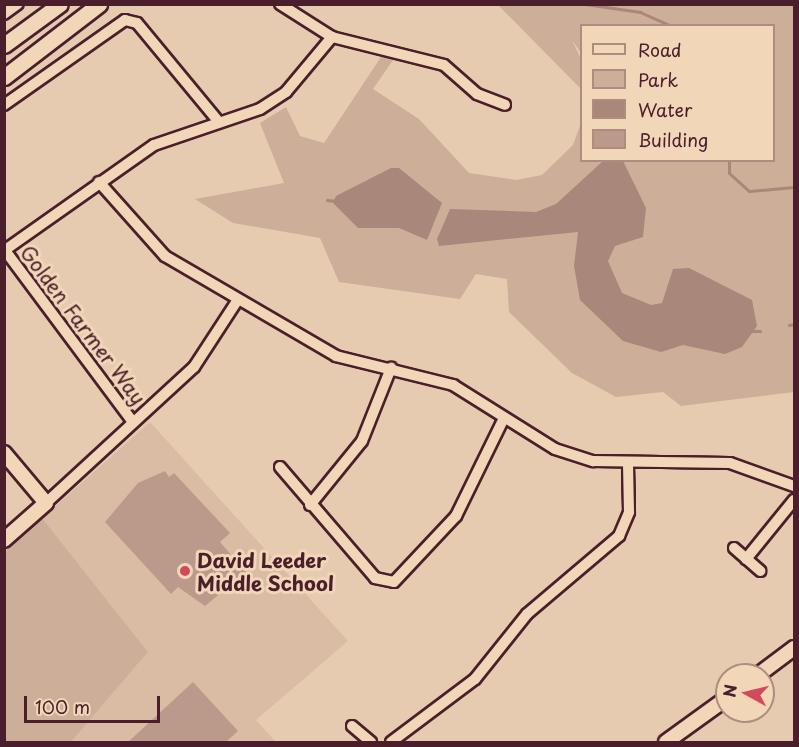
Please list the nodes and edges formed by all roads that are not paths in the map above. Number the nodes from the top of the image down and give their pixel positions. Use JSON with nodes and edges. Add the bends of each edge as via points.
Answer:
{"nodes":[{"id":1,"x":18,"y":4,"type":"edge"},
{"id":2,"x":60,"y":4,"type":"edge"},
{"id":3,"x":99,"y":4,"type":"edge"},
{"id":4,"x":280,"y":4,"type":"edge"},
{"id":5,"x":4,"y":15,"type":"edge"},
{"id":6,"x":332,"y":37,"type":"junction"},
{"id":7,"x":4,"y":45,"type":"edge"},
{"id":8,"x":4,"y":77,"type":"edge"},
{"id":9,"x":4,"y":105,"type":"edge"},
{"id":10,"x":505,"y":105,"type":"dead end"},
{"id":11,"x":219,"y":122,"type":"junction"},
{"id":12,"x":99,"y":182,"type":"junction"},
{"id":13,"x":5,"y":249,"type":"edge"},
{"id":14,"x":237,"y":301,"type":"junction"},
{"id":15,"x":391,"y":368,"type":"junction"},
{"id":16,"x":504,"y":418,"type":"junction"},
{"id":17,"x":133,"y":422,"type":"junction"},
{"id":18,"x":4,"y":453,"type":"edge"},
{"id":19,"x":628,"y":463,"type":"junction"},
{"id":20,"x":280,"y":467,"type":"dead end"},
{"id":21,"x":795,"y":486,"type":"edge"},
{"id":22,"x":795,"y":500,"type":"edge"},
{"id":23,"x":46,"y":503,"type":"junction"},
{"id":24,"x":310,"y":505,"type":"junction"},
{"id":25,"x":4,"y":540,"type":"edge"},
{"id":26,"x":734,"y":548,"type":"dead end"},
{"id":27,"x":746,"y":559,"type":"junction"},
{"id":28,"x":760,"y":571,"type":"dead end"},
{"id":29,"x":795,"y":648,"type":"edge"},
{"id":30,"x":774,"y":663,"type":"edge"},
{"id":31,"x":715,"y":707,"type":"edge"},
{"id":32,"x":352,"y":726,"type":"dead end"},
{"id":33,"x":371,"y":742,"type":"edge"},
{"id":34,"x":391,"y":742,"type":"edge"},
{"id":35,"x":666,"y":742,"type":"edge"}],
"edges":[{"from":1,"to":5,"type":"street"},
{"from":2,"to":7,"type":"main road"},
{"from":3,"to":8,"type":"main road"},
{"from":4,"to":6,"type":"street"},
{"from":6,"to":10,"type":"street","via":[[444,65],[477,94]]},
{"from":6,"to":11,"type":"street","via":[[286,92],[260,109]]},
{"from":9,"to":11,"type":"street","via":[[125,20],[137,23]]},
{"from":11,"to":12,"type":"street","via":[[154,145]]},
{"from":12,"to":13,"type":"street"},
{"from":12,"to":14,"type":"street","via":[[165,256]]},
{"from":13,"to":17,"type":"street","name":"Golden Farmer Way"},
{"from":14,"to":15,"type":"street","via":[[336,356]]},
{"from":14,"to":17,"type":"street","via":[[210,351]]},
{"from":15,"to":16,"type":"street","via":[[453,385]]},
{"from":15,"to":24,"type":"street","via":[[362,441]]},
{"from":16,"to":19,"type":"street","via":[[555,449],[593,461]]},
{"from":16,"to":24,"type":"street","via":[[456,516],[394,582],[375,578]]},
{"from":17,"to":23,"type":"street"},
{"from":18,"to":23,"type":"street"},
{"from":19,"to":21,"type":"street","via":[[730,463]]},
{"from":19,"to":34,"type":"street","via":[[629,512],[619,537],[527,614],[475,679]]},
{"from":20,"to":24,"type":"street"},
{"from":22,"to":27,"type":"street"},
{"from":23,"to":25,"type":"street"},
{"from":26,"to":27,"type":"street"},
{"from":27,"to":28,"type":"street"},
{"from":29,"to":30,"type":"street"},
{"from":31,"to":35,"type":"street"},
{"from":32,"to":33,"type":"street"}]}
